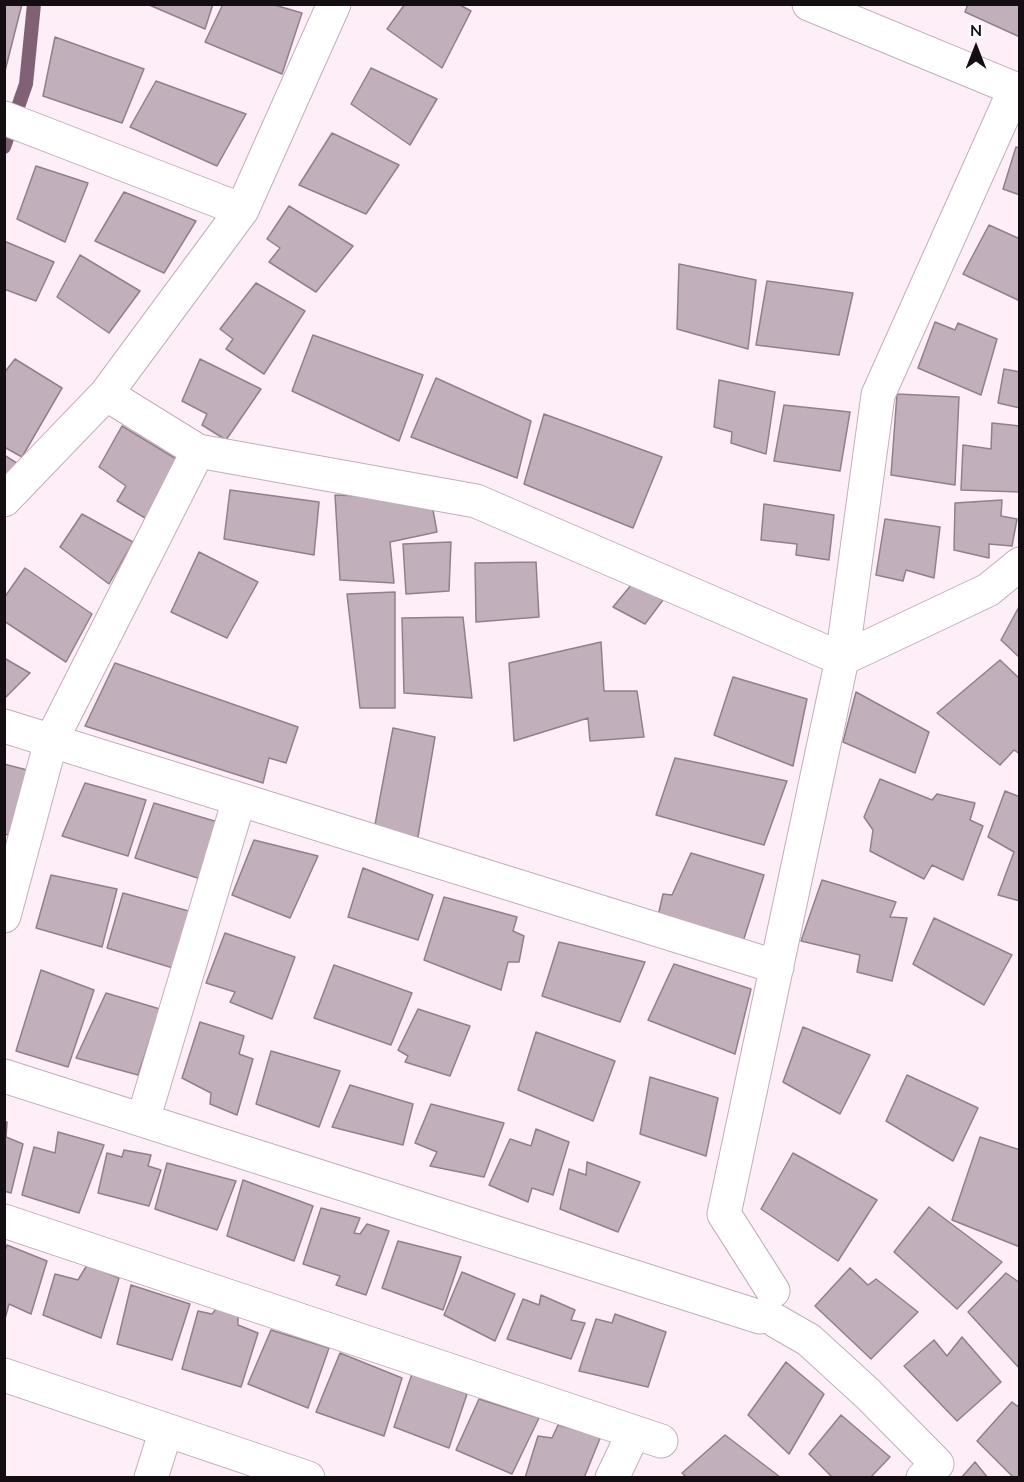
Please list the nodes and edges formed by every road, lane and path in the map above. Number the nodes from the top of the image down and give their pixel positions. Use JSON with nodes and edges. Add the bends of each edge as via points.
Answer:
{"nodes":[{"id":1,"x":334,"y":4,"type":"edge"},
{"id":2,"x":809,"y":4,"type":"edge"},
{"id":3,"x":1017,"y":90,"type":"edge"},
{"id":4,"x":4,"y":118,"type":"edge"},
{"id":5,"x":242,"y":210,"type":"junction"},
{"id":6,"x":106,"y":394,"type":"junction"},
{"id":7,"x":198,"y":451,"type":"junction"},
{"id":8,"x":4,"y":500,"type":"edge"},
{"id":9,"x":1020,"y":564,"type":"edge"},
{"id":10,"x":842,"y":659,"type":"junction"},
{"id":11,"x":4,"y":726,"type":"edge"},
{"id":12,"x":51,"y":741,"type":"junction"},
{"id":13,"x":239,"y":800,"type":"junction"},
{"id":14,"x":4,"y":916,"type":"edge"},
{"id":15,"x":777,"y":967,"type":"junction"},
{"id":16,"x":4,"y":1076,"type":"edge"},
{"id":17,"x":143,"y":1120,"type":"junction"},
{"id":18,"x":4,"y":1221,"type":"edge"},
{"id":19,"x":770,"y":1309,"type":"junction"},
{"id":20,"x":4,"y":1376,"type":"edge"},
{"id":21,"x":166,"y":1430,"type":"junction"},
{"id":22,"x":151,"y":1478,"type":"edge"},
{"id":23,"x":308,"y":1478,"type":"edge"},
{"id":24,"x":612,"y":1478,"type":"edge"},
{"id":25,"x":923,"y":1478,"type":"edge"}],
"edges":[{"from":1,"to":5,"type":"street"},
{"from":2,"to":3,"type":"street"},
{"from":3,"to":10,"type":"street","via":[[878,394]]},
{"from":4,"to":5,"type":"street"},
{"from":5,"to":6,"type":"street"},
{"from":6,"to":7,"type":"street"},
{"from":6,"to":8,"type":"street"},
{"from":7,"to":10,"type":"street","via":[[476,501]]},
{"from":7,"to":12,"type":"street"},
{"from":9,"to":10,"type":"street","via":[[988,590]]},
{"from":10,"to":15,"type":"street"},
{"from":11,"to":12,"type":"street"},
{"from":12,"to":13,"type":"street"},
{"from":12,"to":14,"type":"street"},
{"from":13,"to":15,"type":"street"},
{"from":13,"to":17,"type":"street"},
{"from":15,"to":19,"type":"street","via":[[724,1214]]},
{"from":16,"to":17,"type":"street"},
{"from":17,"to":19,"type":"street"},
{"from":18,"to":24,"type":"street","via":[[648,1437]]},
{"from":19,"to":25,"type":"street","via":[[868,1394],[937,1464]]},
{"from":20,"to":21,"type":"street"},
{"from":21,"to":22,"type":"street"},
{"from":21,"to":23,"type":"street"}]}
